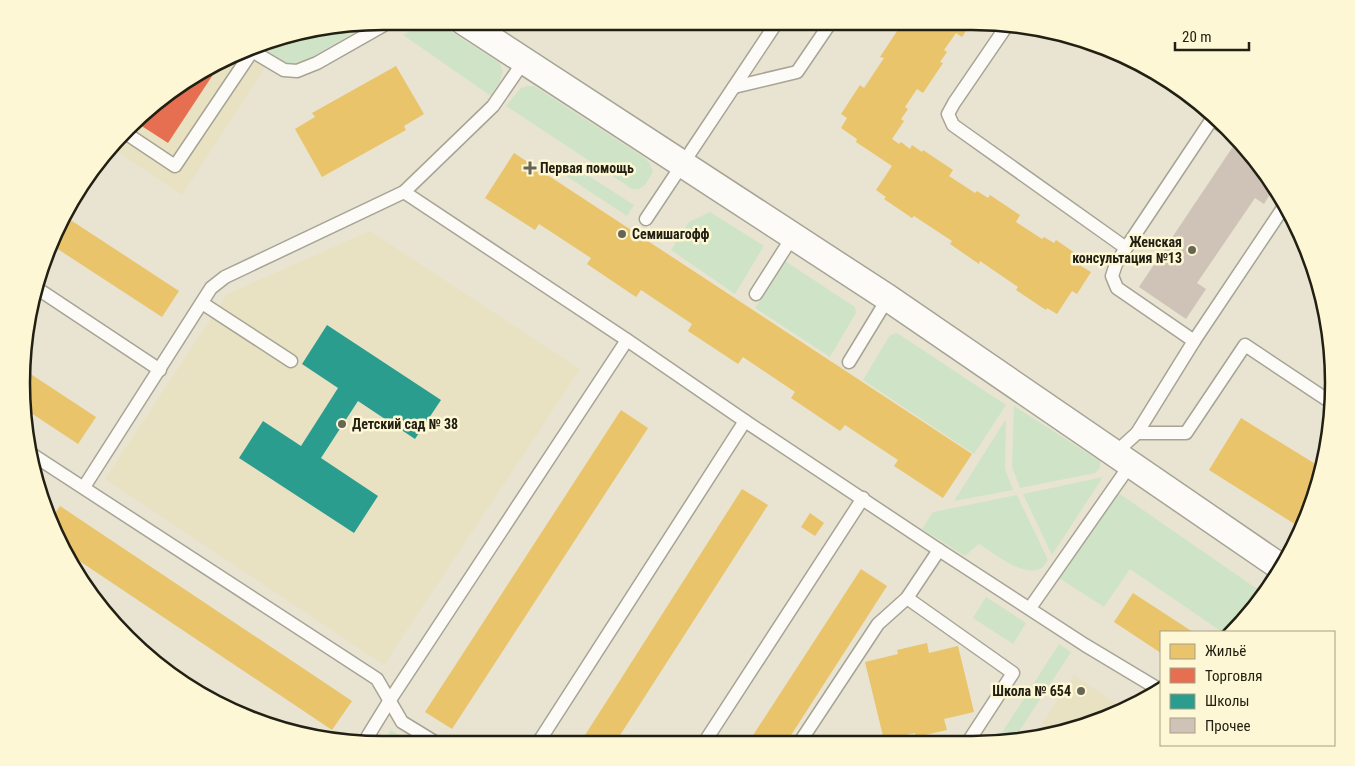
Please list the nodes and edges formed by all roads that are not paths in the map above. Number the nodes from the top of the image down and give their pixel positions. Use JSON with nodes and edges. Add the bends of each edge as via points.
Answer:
{"nodes":[{"id":1,"x":374,"y":30,"type":"edge"},
{"id":2,"x":477,"y":30,"type":"edge"},
{"id":3,"x":772,"y":30,"type":"edge"},
{"id":4,"x":826,"y":30,"type":"edge"},
{"id":5,"x":1003,"y":32,"type":"edge"},
{"id":6,"x":259,"y":53,"type":"edge"},
{"id":7,"x":249,"y":57,"type":"edge"},
{"id":8,"x":524,"y":61,"type":"junction"},
{"id":9,"x":734,"y":87,"type":"junction"},
{"id":10,"x":1210,"y":122,"type":"edge"},
{"id":11,"x":130,"y":136,"type":"edge"},
{"id":12,"x":682,"y":164,"type":"junction"},
{"id":13,"x":404,"y":192,"type":"junction"},
{"id":14,"x":1281,"y":212,"type":"edge"},
{"id":15,"x":646,"y":219,"type":"dead end"},
{"id":16,"x":792,"y":236,"type":"junction"},
{"id":17,"x":1126,"y":248,"type":"junction"},
{"id":18,"x":42,"y":292,"type":"edge"},
{"id":19,"x":756,"y":294,"type":"dead end"},
{"id":20,"x":888,"y":298,"type":"junction"},
{"id":21,"x":202,"y":303,"type":"junction"},
{"id":22,"x":628,"y":340,"type":"junction"},
{"id":23,"x":1194,"y":342,"type":"junction"},
{"id":24,"x":291,"y":360,"type":"dead end"},
{"id":25,"x":849,"y":362,"type":"dead end"},
{"id":26,"x":160,"y":370,"type":"junction"},
{"id":27,"x":1324,"y":398,"type":"edge"},
{"id":28,"x":745,"y":421,"type":"junction"},
{"id":29,"x":1137,"y":433,"type":"junction"},
{"id":30,"x":38,"y":458,"type":"edge"},
{"id":31,"x":1122,"y":459,"type":"junction"},
{"id":32,"x":84,"y":487,"type":"junction"},
{"id":33,"x":863,"y":498,"type":"junction"},
{"id":34,"x":939,"y":550,"type":"junction"},
{"id":35,"x":1276,"y":564,"type":"edge"},
{"id":36,"x":907,"y":598,"type":"junction"},
{"id":37,"x":1030,"y":608,"type":"junction"},
{"id":38,"x":1153,"y":686,"type":"edge"},
{"id":39,"x":390,"y":700,"type":"junction"},
{"id":40,"x":368,"y":735,"type":"edge"},
{"id":41,"x":425,"y":736,"type":"edge"},
{"id":42,"x":542,"y":736,"type":"edge"},
{"id":43,"x":709,"y":736,"type":"edge"},
{"id":44,"x":804,"y":736,"type":"edge"},
{"id":45,"x":972,"y":736,"type":"edge"}],
"edges":[{"from":1,"to":6,"type":"lane","via":[[298,71],[284,70]]},
{"from":2,"to":8,"type":"street"},
{"from":3,"to":9,"type":"lane"},
{"from":4,"to":9,"type":"lane","via":[[797,72]]},
{"from":5,"to":17,"type":"lane","via":[[948,114],[953,125]]},
{"from":7,"to":11,"type":"lane","via":[[175,166]]},
{"from":8,"to":12,"type":"street"},
{"from":8,"to":13,"type":"lane","via":[[493,106]]},
{"from":9,"to":12,"type":"lane"},
{"from":10,"to":17,"type":"lane"},
{"from":12,"to":15,"type":"lane"},
{"from":12,"to":16,"type":"street"},
{"from":13,"to":21,"type":"lane","via":[[225,277],[211,288]]},
{"from":13,"to":22,"type":"lane"},
{"from":14,"to":23,"type":"lane"},
{"from":16,"to":19,"type":"lane"},
{"from":16,"to":20,"type":"street"},
{"from":17,"to":23,"type":"lane","via":[[1112,276],[1117,288]]},
{"from":18,"to":26,"type":"lane"},
{"from":20,"to":25,"type":"lane"},
{"from":20,"to":31,"type":"street"},
{"from":21,"to":24,"type":"lane"},
{"from":21,"to":26,"type":"lane"},
{"from":22,"to":28,"type":"lane"},
{"from":22,"to":39,"type":"lane"},
{"from":23,"to":29,"type":"lane"},
{"from":26,"to":32,"type":"lane"},
{"from":27,"to":29,"type":"lane","via":[[1245,345],[1186,433]]},
{"from":28,"to":33,"type":"lane"},
{"from":28,"to":42,"type":"lane"},
{"from":29,"to":31,"type":"lane"},
{"from":30,"to":32,"type":"lane"},
{"from":31,"to":35,"type":"street"},
{"from":31,"to":37,"type":"lane"},
{"from":32,"to":39,"type":"lane","via":[[377,679]]},
{"from":33,"to":34,"type":"lane"},
{"from":33,"to":43,"type":"lane"},
{"from":34,"to":36,"type":"lane"},
{"from":34,"to":37,"type":"lane"},
{"from":36,"to":44,"type":"lane","via":[[878,624]]},
{"from":36,"to":45,"type":"lane","via":[[1013,673]]},
{"from":37,"to":38,"type":"lane"},
{"from":39,"to":40,"type":"lane"},
{"from":39,"to":41,"type":"lane","via":[[402,722]]}]}
